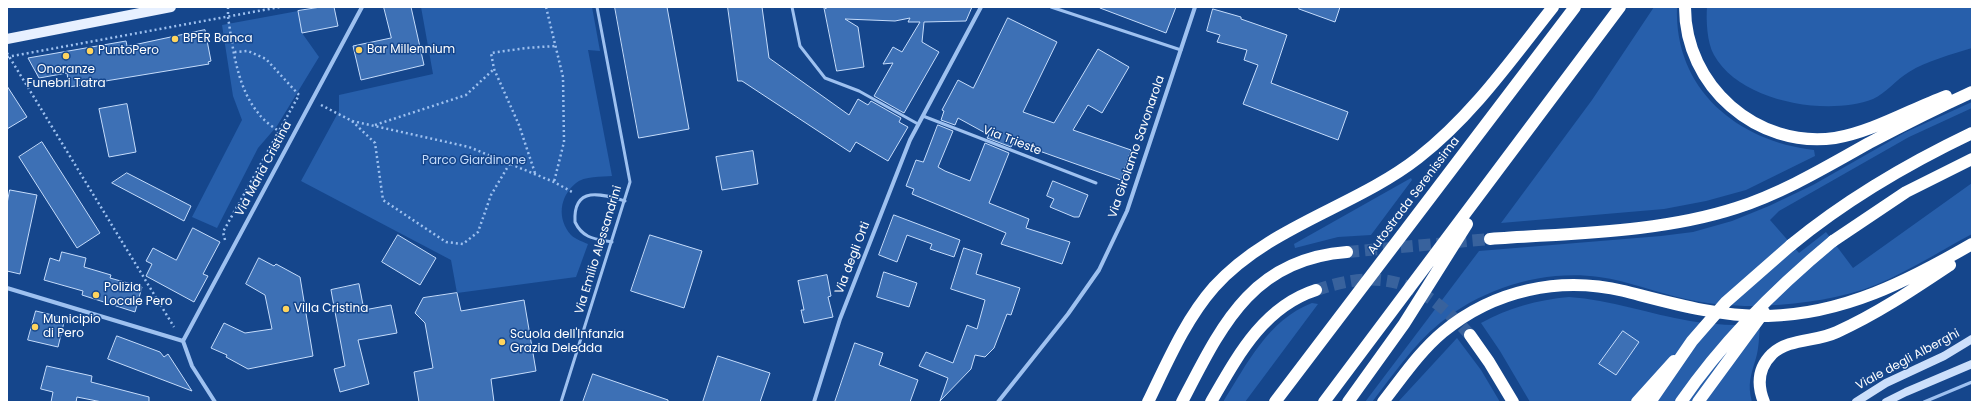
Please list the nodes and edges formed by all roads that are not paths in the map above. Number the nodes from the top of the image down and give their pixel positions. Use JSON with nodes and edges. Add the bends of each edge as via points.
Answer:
{"nodes":[{"id":1,"x":171,"y":7,"type":"edge"},
{"id":2,"x":362,"y":7,"type":"edge"},
{"id":3,"x":597,"y":7,"type":"edge"},
{"id":4,"x":792,"y":7,"type":"edge"},
{"id":5,"x":981,"y":7,"type":"edge"},
{"id":6,"x":1051,"y":7,"type":"edge"},
{"id":7,"x":1195,"y":7,"type":"edge"},
{"id":8,"x":1553,"y":7,"type":"edge"},
{"id":9,"x":1575,"y":7,"type":"edge"},
{"id":10,"x":1620,"y":7,"type":"edge"},
{"id":11,"x":1685,"y":7,"type":"edge"},
{"id":12,"x":7,"y":39,"type":"edge"},
{"id":13,"x":1181,"y":50,"type":"junction"},
{"id":14,"x":1972,"y":88,"type":"edge"},
{"id":15,"x":1972,"y":92,"type":"edge"},
{"id":16,"x":923,"y":116,"type":"junction"},
{"id":17,"x":918,"y":124,"type":"junction"},
{"id":18,"x":1972,"y":133,"type":"edge"},
{"id":19,"x":1511,"y":153,"type":"junction"},
{"id":20,"x":1972,"y":159,"type":"edge"},
{"id":21,"x":1096,"y":182,"type":"dead end"},
{"id":22,"x":624,"y":201,"type":"junction"},
{"id":23,"x":1490,"y":239,"type":"tunnel mouth"},
{"id":24,"x":612,"y":242,"type":"junction"},
{"id":25,"x":1972,"y":244,"type":"edge"},
{"id":26,"x":1972,"y":250,"type":"edge"},
{"id":27,"x":1347,"y":252,"type":"tunnel mouth"},
{"id":28,"x":1787,"y":281,"type":"junction"},
{"id":29,"x":7,"y":288,"type":"edge"},
{"id":30,"x":1316,"y":290,"type":"tunnel mouth"},
{"id":31,"x":1470,"y":335,"type":"tunnel mouth"},
{"id":32,"x":1972,"y":339,"type":"edge"},
{"id":33,"x":183,"y":341,"type":"junction"},
{"id":34,"x":1692,"y":341,"type":"junction"},
{"id":35,"x":1972,"y":364,"type":"edge"},
{"id":36,"x":1972,"y":382,"type":"edge"},
{"id":37,"x":215,"y":402,"type":"edge"},
{"id":38,"x":561,"y":402,"type":"edge"},
{"id":39,"x":814,"y":402,"type":"edge"},
{"id":40,"x":998,"y":402,"type":"edge"},
{"id":41,"x":1148,"y":402,"type":"edge"},
{"id":42,"x":1182,"y":402,"type":"edge"},
{"id":43,"x":1211,"y":402,"type":"edge"},
{"id":44,"x":1275,"y":402,"type":"edge"},
{"id":45,"x":1324,"y":402,"type":"edge"},
{"id":46,"x":1348,"y":402,"type":"edge"},
{"id":47,"x":1384,"y":402,"type":"edge"},
{"id":48,"x":1513,"y":402,"type":"edge"},
{"id":49,"x":1637,"y":402,"type":"edge"},
{"id":50,"x":1650,"y":402,"type":"edge"},
{"id":51,"x":1681,"y":402,"type":"edge"},
{"id":52,"x":1698,"y":402,"type":"edge"},
{"id":53,"x":1764,"y":402,"type":"edge"},
{"id":54,"x":1856,"y":402,"type":"edge"},
{"id":55,"x":1886,"y":402,"type":"edge"},
{"id":56,"x":1924,"y":402,"type":"edge"}],
"edges":[{"from":1,"to":12,"type":"main road"},
{"from":2,"to":33,"type":"street","name":"Via Maria Cristina"},
{"from":3,"to":22,"type":"lane","name":"Via Emilio Alessandrini","via":[[630,182]]},
{"from":4,"to":17,"type":"lane","via":[[800,46],[825,78],[859,90]]},
{"from":5,"to":16,"type":"street","name":"Via degli Orti"},
{"from":6,"to":13,"type":"lane"},
{"from":7,"to":13,"type":"street","name":"Via Girolamo Savonarola"},
{"from":8,"to":41,"type":"highway","via":[[1483,96],[1442,139],[1394,174],[1276,238],[1230,270],[1196,310]]},
{"from":9,"to":44,"type":"highway","name":"Autostrada Serenissima"},
{"from":10,"to":19,"type":"highway"},
{"from":11,"to":14,"type":"highway","via":[[1693,52],[1713,88],[1742,116],[1779,133],[1810,139],[1837,138]]},
{"from":13,"to":40,"type":"street","name":"Via Girolamo Savonarola","via":[[1127,211],[1099,270],[1068,314]]},
{"from":15,"to":23,"type":"highway","via":[[1908,122],[1803,180],[1757,201],[1710,216],[1658,225]]},
{"from":16,"to":17,"type":"street","name":"Via degli Orti"},
{"from":16,"to":21,"type":"lane","name":"Via Trieste"},
{"from":17,"to":39,"type":"street","name":"Via degli Orti","via":[[840,319]]},
{"from":18,"to":34,"type":"highway","bridge":true,"via":[[1904,166],[1840,207],[1791,245],[1726,302]]},
{"from":19,"to":45,"type":"highway"},
{"from":19,"to":46,"type":"highway","via":[[1404,324]]},
{"from":20,"to":28,"type":"highway","bridge":true,"via":[[1906,192],[1833,241]]},
{"from":22,"to":24,"type":"lane","name":"Via Emilio Alessandrini"},
{"from":22,"to":24,"type":"lane","via":[[596,194],[582,200],[575,214],[575,222],[579,229],[591,238]]},
{"from":24,"to":38,"type":"lane","name":"Via Emilio Alessandrini"},
{"from":25,"to":47,"type":"highway","via":[[1925,271],[1868,297],[1835,307],[1796,314],[1735,315],[1680,306],[1623,291],[1582,285],[1541,287],[1519,292],[1478,308],[1442,333],[1411,366]]},
{"from":26,"to":53,"type":"highway","via":[[1863,319],[1826,336],[1791,343],[1777,350],[1766,362],[1760,378],[1759,386]]},
{"from":27,"to":42,"type":"highway","via":[[1328,254],[1293,266],[1268,280],[1248,296],[1235,309],[1216,336]]},
{"from":28,"to":51,"type":"highway","bridge":true,"via":[[1733,335]]},
{"from":28,"to":52,"type":"highway","bridge":true},
{"from":29,"to":33,"type":"street"},
{"from":30,"to":43,"type":"highway","via":[[1284,306],[1259,328]]},
{"from":31,"to":48,"type":"highway"},
{"from":32,"to":54,"type":"street","name":"Viale degli Alberghi","via":[[1944,356],[1886,383]]},
{"from":33,"to":37,"type":"street","via":[[192,366]]},
{"from":34,"to":49,"type":"highway","bridge":true},
{"from":34,"to":50,"type":"highway","bridge":true},
{"from":35,"to":55,"type":"street"},
{"from":36,"to":56,"type":"lane"}]}
